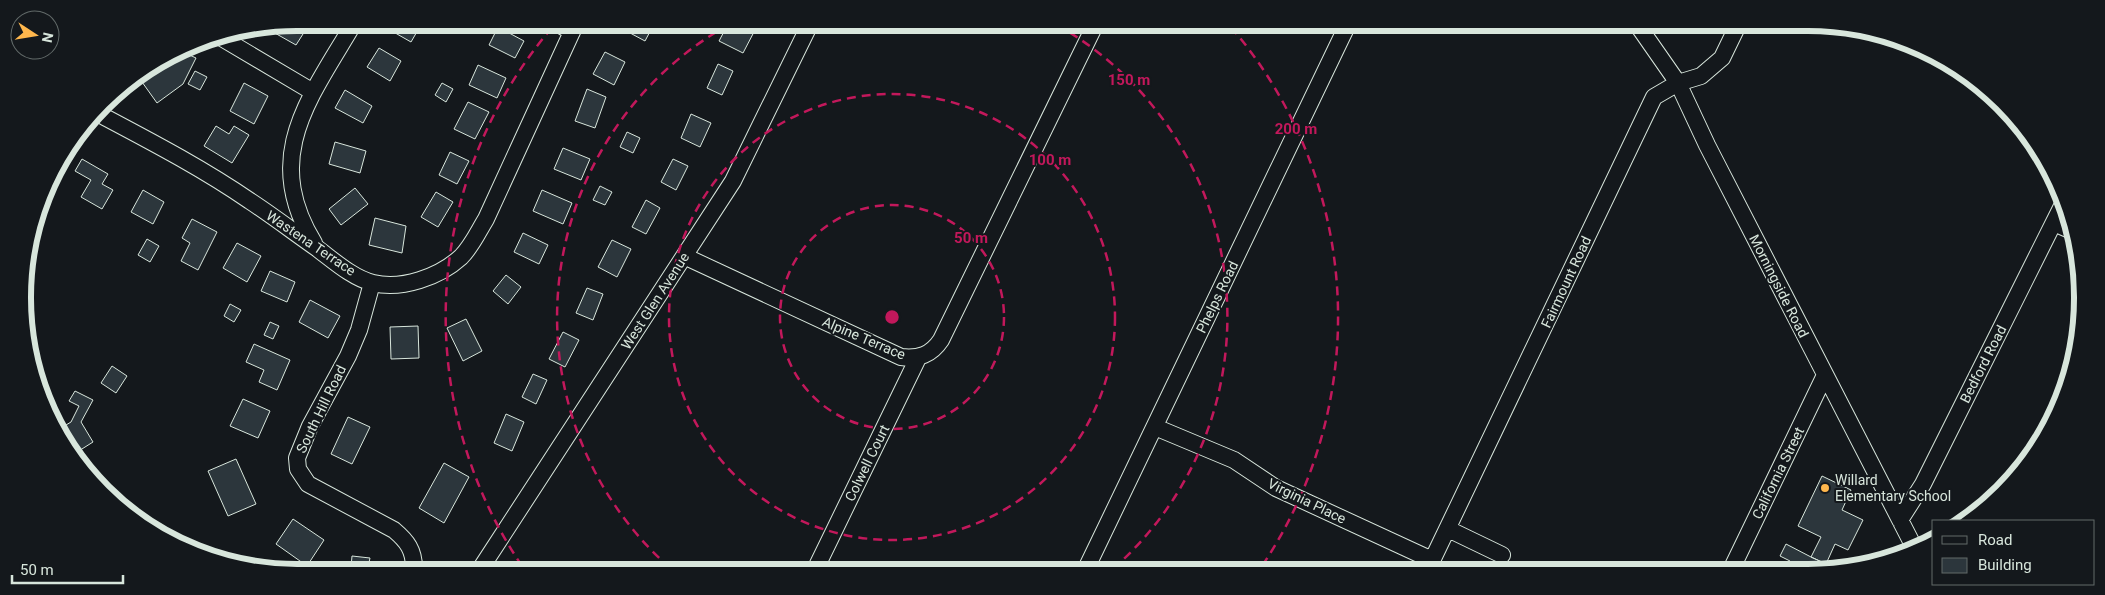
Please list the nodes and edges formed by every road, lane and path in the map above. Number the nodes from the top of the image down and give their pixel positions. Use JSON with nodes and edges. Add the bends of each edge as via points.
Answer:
{"nodes":[{"id":1,"x":349,"y":31,"type":"edge"},
{"id":2,"x":573,"y":31,"type":"edge"},
{"id":3,"x":807,"y":31,"type":"edge"},
{"id":4,"x":1092,"y":31,"type":"edge"},
{"id":5,"x":1345,"y":31,"type":"edge"},
{"id":6,"x":1642,"y":31,"type":"edge"},
{"id":7,"x":1735,"y":31,"type":"edge"},
{"id":8,"x":227,"y":41,"type":"edge"},
{"id":9,"x":1678,"y":83,"type":"junction"},
{"id":10,"x":314,"y":92,"type":"junction"},
{"id":11,"x":103,"y":116,"type":"edge"},
{"id":12,"x":2060,"y":211,"type":"edge"},
{"id":13,"x":2054,"y":223,"type":"junction"},
{"id":14,"x":2065,"y":228,"type":"edge"},
{"id":15,"x":320,"y":251,"type":"junction"},
{"id":16,"x":684,"y":256,"type":"junction"},
{"id":17,"x":372,"y":283,"type":"junction"},
{"id":18,"x":918,"y":358,"type":"junction"},
{"id":19,"x":1825,"y":375,"type":"junction"},
{"id":20,"x":1155,"y":427,"type":"junction"},
{"id":21,"x":1900,"y":520,"type":"junction"},
{"id":22,"x":1448,"y":528,"type":"junction"},
{"id":23,"x":1912,"y":542,"type":"edge"},
{"id":24,"x":1502,"y":555,"type":"dead end"},
{"id":25,"x":414,"y":564,"type":"edge"},
{"id":26,"x":484,"y":564,"type":"edge"},
{"id":27,"x":818,"y":564,"type":"edge"},
{"id":28,"x":1088,"y":564,"type":"edge"},
{"id":29,"x":1428,"y":564,"type":"edge"},
{"id":30,"x":1430,"y":564,"type":"edge"},
{"id":31,"x":1734,"y":564,"type":"edge"}],
"edges":[{"from":1,"to":10,"type":"street"},
{"from":2,"to":17,"type":"street","name":"Wastena Terrace","via":[[472,244],[445,269],[427,278],[388,285]]},
{"from":3,"to":16,"type":"street","name":"West Glen Avenue","via":[[733,181]]},
{"from":4,"to":18,"type":"street","name":"Alpine Terrace","via":[[941,340]]},
{"from":5,"to":20,"type":"street","name":"Phelps Road"},
{"from":6,"to":9,"type":"street","name":"Morningside Road"},
{"from":7,"to":9,"type":"street","name":"Fairmount Road","via":[[1722,58],[1701,76]]},
{"from":8,"to":10,"type":"street"},
{"from":9,"to":19,"type":"street","name":"Morningside Road"},
{"from":9,"to":22,"type":"street","name":"Fairmount Road","via":[[1654,97]]},
{"from":10,"to":15,"type":"street","via":[[301,114],[294,136],[291,180],[302,222]]},
{"from":11,"to":15,"type":"street","name":"Wastena Terrace","via":[[250,200]]},
{"from":12,"to":13,"type":"street","name":"Bedford Road"},
{"from":13,"to":14,"type":"street"},
{"from":13,"to":21,"type":"street","name":"Bedford Road","via":[[1923,484]]},
{"from":15,"to":17,"type":"street","name":"Wastena Terrace"},
{"from":16,"to":18,"type":"street","name":"Alpine Terrace","via":[[901,357]]},
{"from":16,"to":26,"type":"street","name":"West Glen Avenue"},
{"from":17,"to":25,"type":"street","name":"South Hill Road","via":[[359,330],[310,426],[297,458],[298,469],[308,484],[394,530],[412,550]]},
{"from":18,"to":27,"type":"street","name":"Colwell Court"},
{"from":19,"to":21,"type":"street","name":"Morningside Road"},
{"from":19,"to":31,"type":"street","name":"California Street"},
{"from":20,"to":28,"type":"street","name":"Phelps Road"},
{"from":20,"to":29,"type":"street","name":"Virginia Place","via":[[1234,460],[1276,488]]},
{"from":21,"to":23,"type":"street","name":"Morningside Road"},
{"from":22,"to":24,"type":"street"},
{"from":22,"to":30,"type":"street","name":"Fairmount Road"}]}
